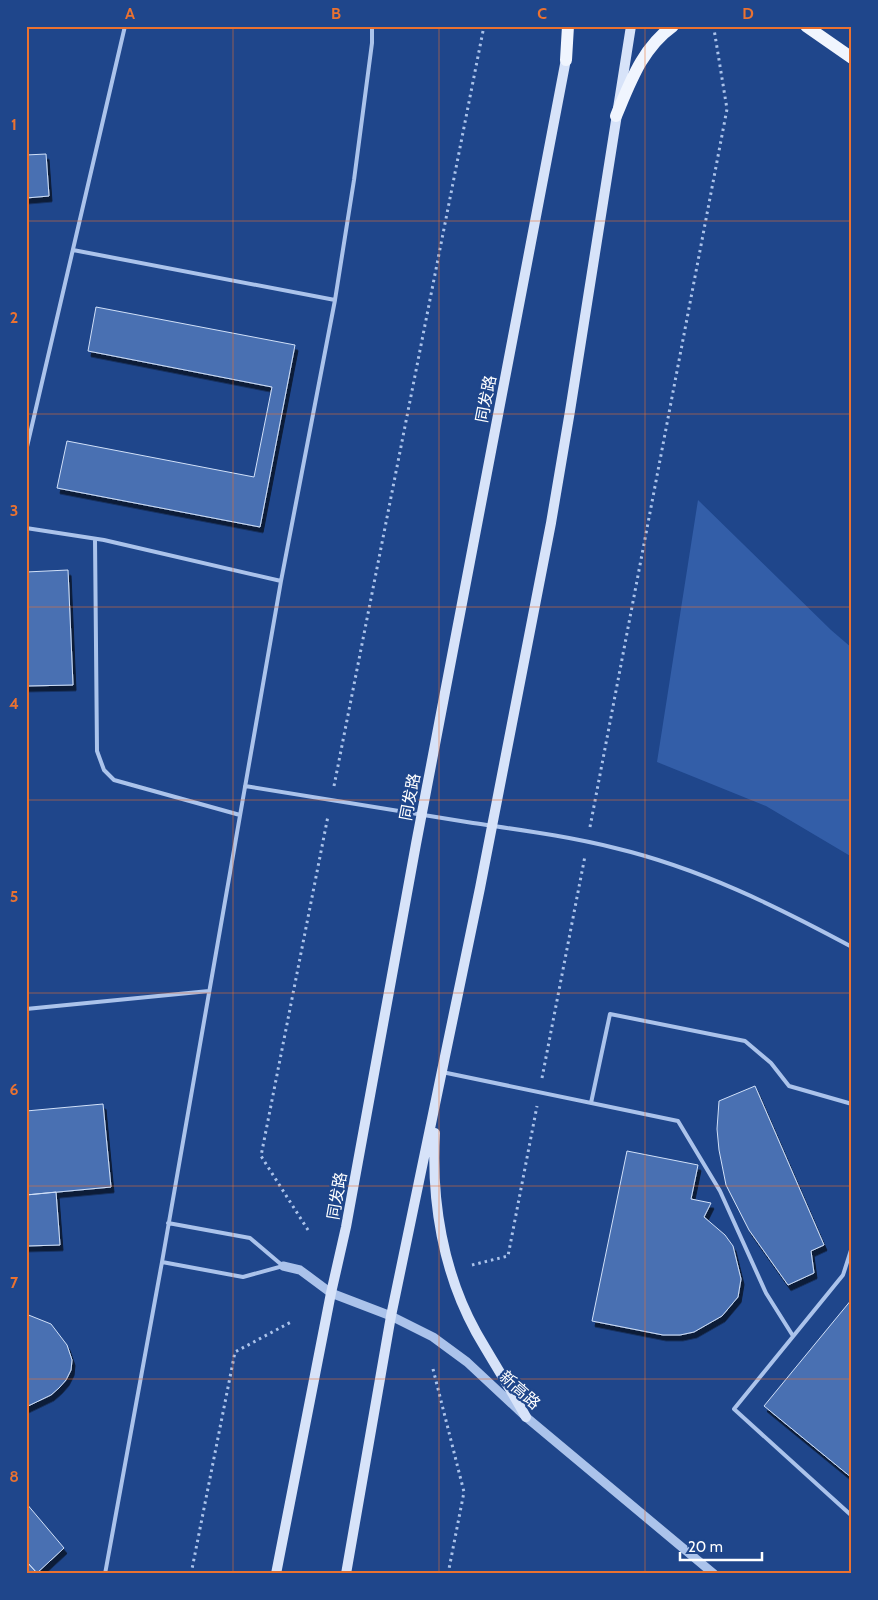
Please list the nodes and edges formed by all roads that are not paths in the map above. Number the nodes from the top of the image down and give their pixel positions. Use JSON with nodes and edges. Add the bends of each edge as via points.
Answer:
{"nodes":[{"id":1,"x":125,"y":26,"type":"edge"},
{"id":2,"x":372,"y":26,"type":"edge"},
{"id":3,"x":568,"y":26,"type":"edge"},
{"id":4,"x":573,"y":26,"type":"edge"},
{"id":5,"x":632,"y":26,"type":"edge"},
{"id":6,"x":673,"y":26,"type":"edge"},
{"id":7,"x":806,"y":26,"type":"edge"},
{"id":8,"x":852,"y":58,"type":"edge"},
{"id":9,"x":566,"y":60,"type":"junction"},
{"id":10,"x":616,"y":116,"type":"junction"},
{"id":11,"x":73,"y":250,"type":"junction"},
{"id":12,"x":334,"y":300,"type":"junction"},
{"id":13,"x":26,"y":451,"type":"edge"},
{"id":14,"x":26,"y":528,"type":"edge"},
{"id":15,"x":95,"y":539,"type":"junction"},
{"id":16,"x":281,"y":581,"type":"junction"},
{"id":17,"x":245,"y":786,"type":"junction"},
{"id":18,"x":240,"y":815,"type":"junction"},
{"id":19,"x":852,"y":947,"type":"edge"},
{"id":20,"x":209,"y":991,"type":"junction"},
{"id":21,"x":26,"y":1009,"type":"edge"},
{"id":22,"x":442,"y":1072,"type":"junction"},
{"id":23,"x":437,"y":1100,"type":"junction"},
{"id":24,"x":591,"y":1103,"type":"junction"},
{"id":25,"x":852,"y":1104,"type":"edge"},
{"id":26,"x":168,"y":1223,"type":"junction"},
{"id":27,"x":852,"y":1235,"type":"edge"},
{"id":28,"x":162,"y":1262,"type":"junction"},
{"id":29,"x":283,"y":1266,"type":"junction"},
{"id":30,"x":331,"y":1293,"type":"junction"},
{"id":31,"x":391,"y":1316,"type":"junction"},
{"id":32,"x":793,"y":1336,"type":"junction"},
{"id":33,"x":526,"y":1417,"type":"junction"},
{"id":34,"x":852,"y":1516,"type":"edge"},
{"id":35,"x":105,"y":1574,"type":"edge"},
{"id":36,"x":276,"y":1574,"type":"edge"},
{"id":37,"x":346,"y":1574,"type":"edge"},
{"id":38,"x":714,"y":1574,"type":"edge"}],
"edges":[{"from":1,"to":11,"type":"lane"},
{"from":2,"to":12,"type":"lane","via":[[356,170]]},
{"from":3,"to":9,"type":"main road"},
{"from":4,"to":9,"type":"main road","name":"同发路"},
{"from":5,"to":10,"type":"main road"},
{"from":6,"to":10,"type":"main road","via":[[650,48],[636,70]]},
{"from":7,"to":8,"type":"main road"},
{"from":9,"to":30,"type":"main road","name":"同发路"},
{"from":10,"to":22,"type":"main road","via":[[552,514]]},
{"from":11,"to":12,"type":"lane"},
{"from":11,"to":13,"type":"lane"},
{"from":12,"to":16,"type":"lane"},
{"from":14,"to":15,"type":"lane"},
{"from":15,"to":16,"type":"lane"},
{"from":15,"to":18,"type":"lane","via":[[97,751],[104,770],[114,780]]},
{"from":16,"to":17,"type":"lane"},
{"from":17,"to":18,"type":"lane"},
{"from":17,"to":19,"type":"lane","via":[[582,841],[631,852],[743,892]]},
{"from":18,"to":20,"type":"lane"},
{"from":20,"to":21,"type":"lane"},
{"from":20,"to":26,"type":"lane"},
{"from":22,"to":23,"type":"main road"},
{"from":22,"to":24,"type":"lane"},
{"from":23,"to":31,"type":"main road"},
{"from":23,"to":33,"type":"main road","via":[[435,1179],[445,1251],[458,1292],[476,1331]]},
{"from":24,"to":25,"type":"lane","via":[[610,1014],[745,1041],[771,1063],[790,1086]]},
{"from":24,"to":32,"type":"lane","via":[[678,1121],[720,1191],[766,1293]]},
{"from":26,"to":28,"type":"lane"},
{"from":26,"to":29,"type":"lane","via":[[250,1238]]},
{"from":27,"to":32,"type":"lane","via":[[843,1275]]},
{"from":28,"to":29,"type":"lane","via":[[243,1277]]},
{"from":28,"to":35,"type":"lane"},
{"from":29,"to":30,"type":"street","name":"新高路","via":[[300,1270]]},
{"from":30,"to":31,"type":"street","name":"新高路"},
{"from":30,"to":36,"type":"main road","name":"同发路"},
{"from":31,"to":33,"type":"street","name":"新高路","via":[[433,1337],[467,1362]]},
{"from":31,"to":37,"type":"main road"},
{"from":32,"to":34,"type":"lane","via":[[734,1409]]},
{"from":33,"to":38,"type":"street","name":"新高路"}]}
